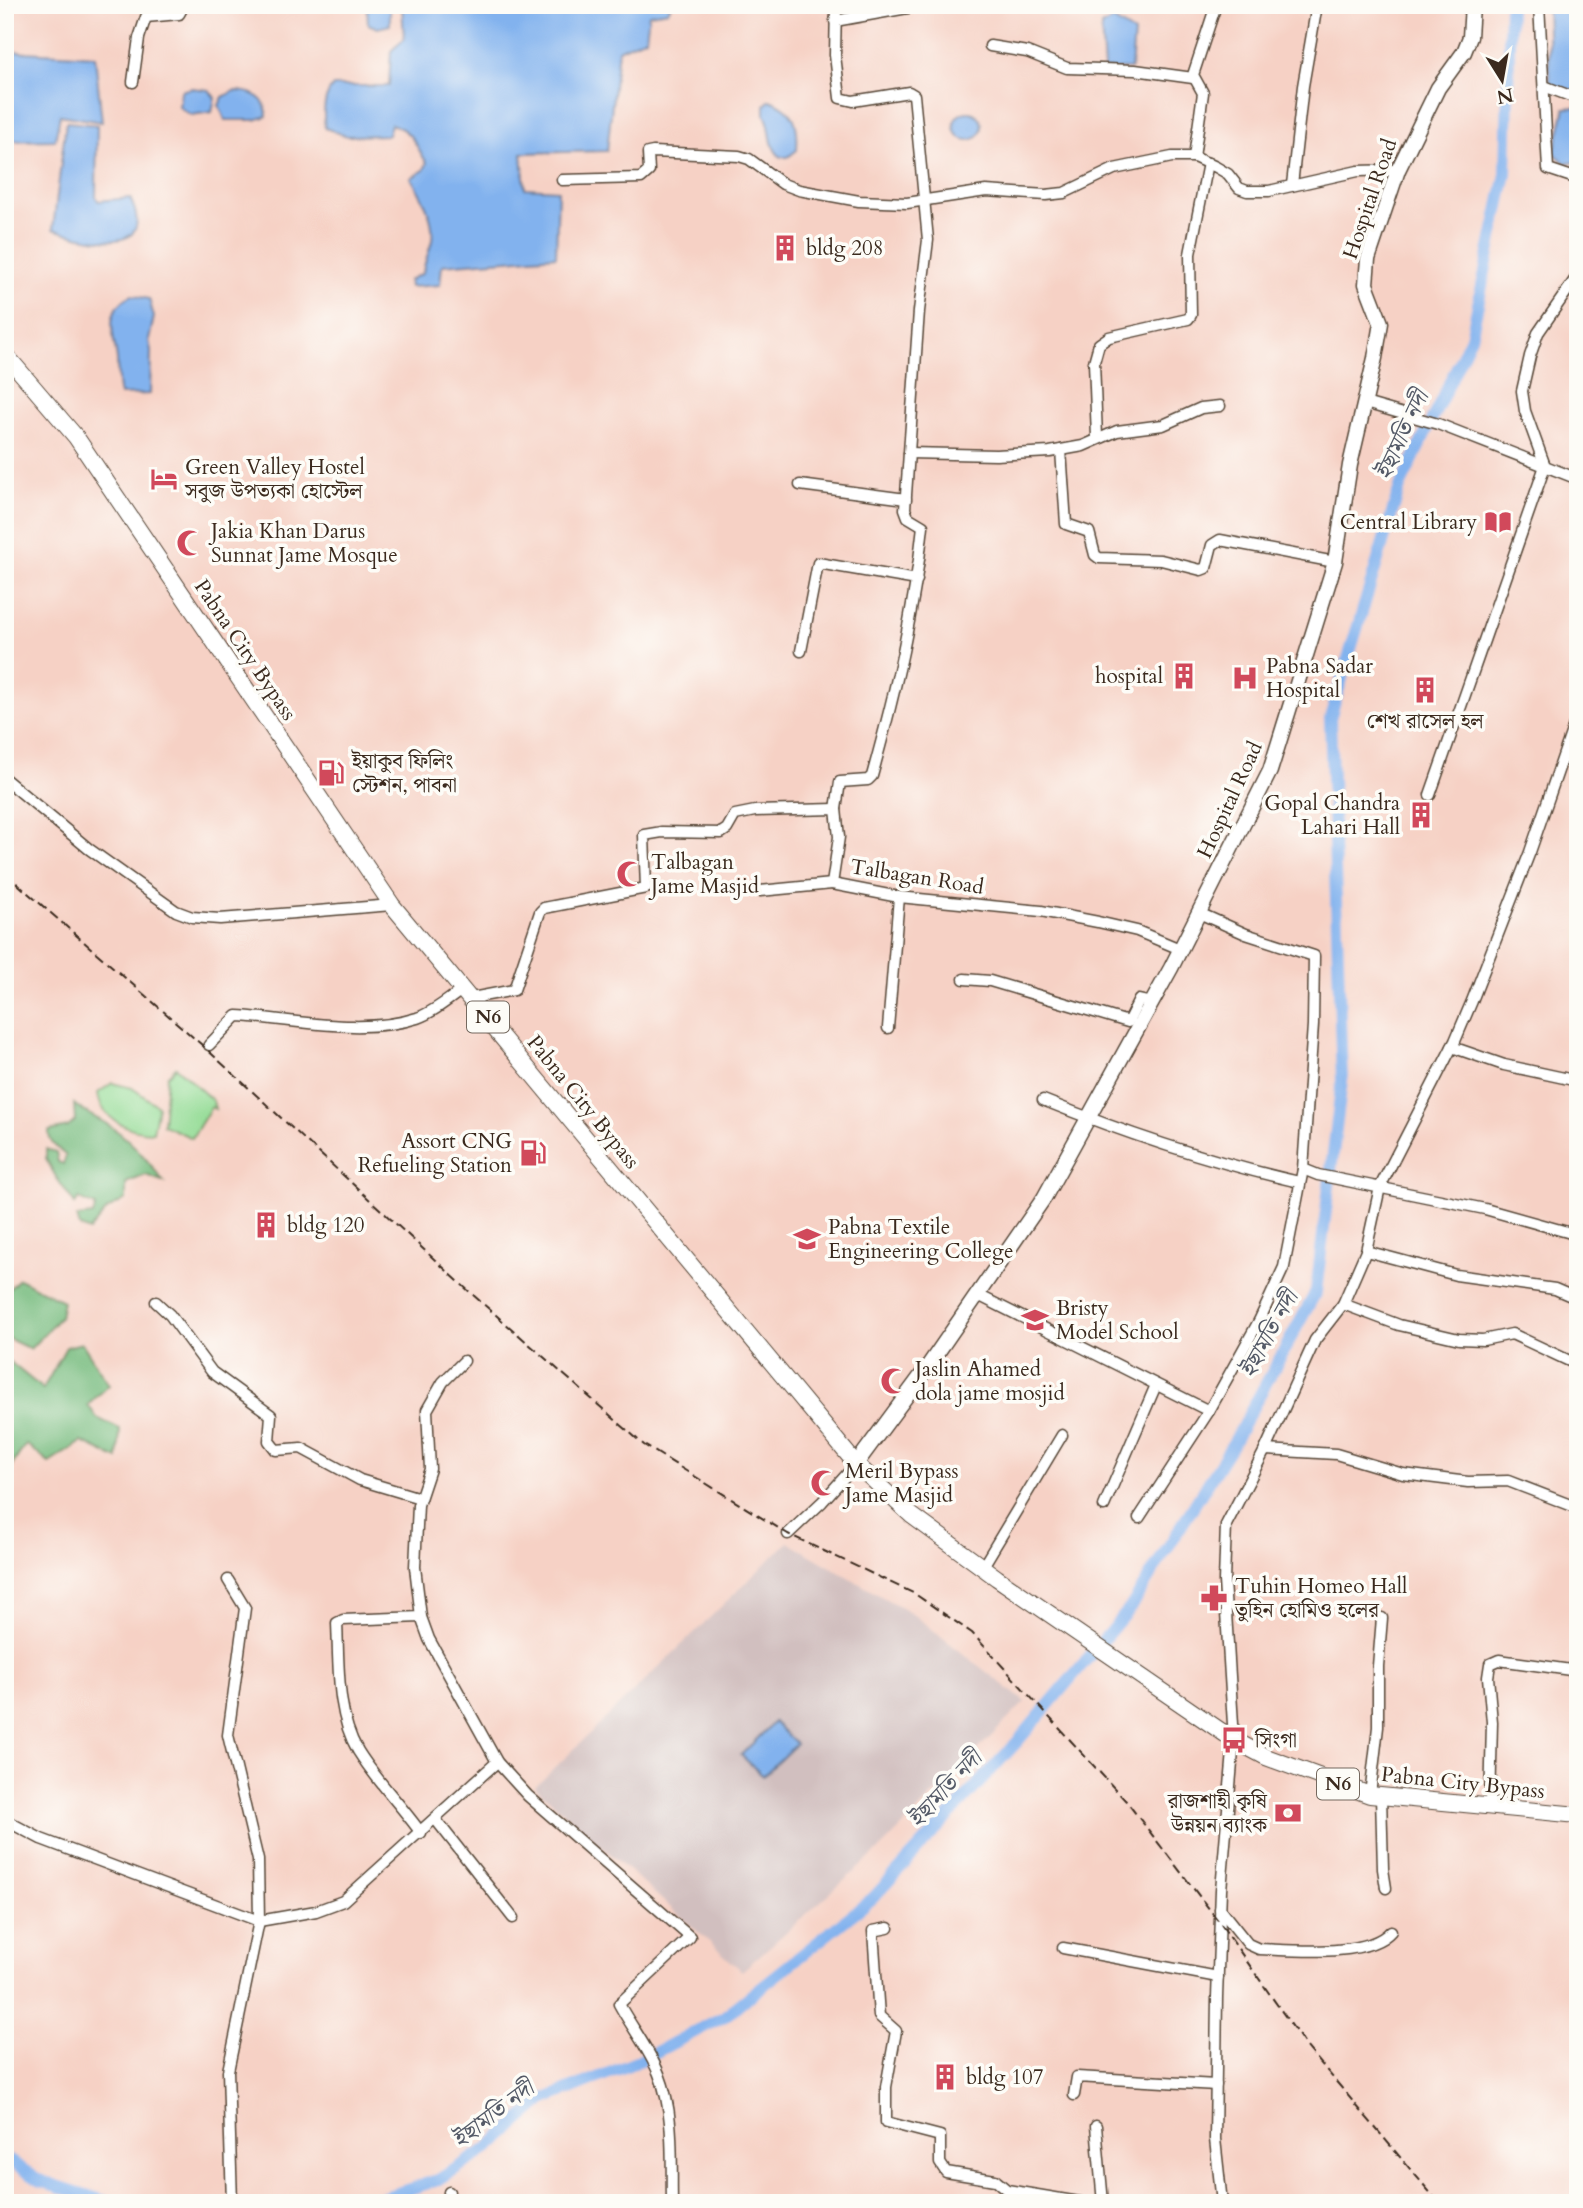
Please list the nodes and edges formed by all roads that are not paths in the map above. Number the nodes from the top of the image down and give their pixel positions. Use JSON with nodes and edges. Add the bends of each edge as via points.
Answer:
{"nodes":[{"id":1,"x":184,"y":5,"type":"edge"},
{"id":2,"x":836,"y":5,"type":"edge"},
{"id":3,"x":924,"y":5,"type":"edge"},
{"id":4,"x":1216,"y":5,"type":"edge"},
{"id":5,"x":1317,"y":5,"type":"edge"},
{"id":6,"x":1472,"y":5,"type":"edge"},
{"id":7,"x":1539,"y":5,"type":"edge"},
{"id":8,"x":835,"y":21,"type":"junction"},
{"id":9,"x":990,"y":46,"type":"dead end"},
{"id":10,"x":1193,"y":78,"type":"junction"},
{"id":11,"x":134,"y":82,"type":"dead end"},
{"id":12,"x":1544,"y":86,"type":"junction"},
{"id":13,"x":1578,"y":99,"type":"edge"},
{"id":14,"x":1194,"y":157,"type":"junction"},
{"id":15,"x":1208,"y":163,"type":"junction"},
{"id":16,"x":1398,"y":170,"type":"junction"},
{"id":17,"x":562,"y":180,"type":"dead end"},
{"id":18,"x":1578,"y":180,"type":"edge"},
{"id":19,"x":1292,"y":185,"type":"junction"},
{"id":20,"x":925,"y":202,"type":"junction"},
{"id":21,"x":1578,"y":275,"type":"edge"},
{"id":22,"x":5,"y":354,"type":"edge"},
{"id":23,"x":1365,"y":403,"type":"junction"},
{"id":24,"x":1220,"y":406,"type":"dead end"},
{"id":25,"x":1097,"y":437,"type":"junction"},
{"id":26,"x":1061,"y":450,"type":"junction"},
{"id":27,"x":909,"y":453,"type":"junction"},
{"id":28,"x":1545,"y":466,"type":"junction"},
{"id":29,"x":1578,"y":479,"type":"edge"},
{"id":30,"x":800,"y":485,"type":"dead end"},
{"id":31,"x":906,"y":499,"type":"junction"},
{"id":32,"x":1335,"y":562,"type":"junction"},
{"id":33,"x":917,"y":580,"type":"junction"},
{"id":34,"x":1578,"y":637,"type":"edge"},
{"id":35,"x":1578,"y":644,"type":"edge"},
{"id":36,"x":801,"y":651,"type":"dead end"},
{"id":37,"x":1578,"y":713,"type":"edge"},
{"id":38,"x":5,"y":779,"type":"edge"},
{"id":39,"x":1430,"y":795,"type":"dead end"},
{"id":40,"x":836,"y":809,"type":"junction"},
{"id":41,"x":832,"y":884,"type":"junction"},
{"id":42,"x":760,"y":891,"type":"dead end"},
{"id":43,"x":900,"y":897,"type":"junction"},
{"id":44,"x":392,"y":905,"type":"junction"},
{"id":45,"x":1199,"y":913,"type":"junction"},
{"id":46,"x":1180,"y":949,"type":"junction"},
{"id":47,"x":964,"y":979,"type":"dead end"},
{"id":48,"x":468,"y":993,"type":"junction"},
{"id":49,"x":1152,"y":1003,"type":"junction"},
{"id":50,"x":888,"y":1028,"type":"dead end"},
{"id":51,"x":209,"y":1045,"type":"dead end"},
{"id":52,"x":1452,"y":1047,"type":"junction"},
{"id":53,"x":1578,"y":1081,"type":"edge"},
{"id":54,"x":1043,"y":1100,"type":"dead end"},
{"id":55,"x":1089,"y":1119,"type":"junction"},
{"id":56,"x":1303,"y":1169,"type":"junction"},
{"id":57,"x":1299,"y":1182,"type":"junction"},
{"id":58,"x":1380,"y":1187,"type":"junction"},
{"id":59,"x":1578,"y":1236,"type":"edge"},
{"id":60,"x":1366,"y":1251,"type":"junction"},
{"id":61,"x":978,"y":1295,"type":"junction"},
{"id":62,"x":1578,"y":1299,"type":"edge"},
{"id":63,"x":156,"y":1302,"type":"dead end"},
{"id":64,"x":1343,"y":1304,"type":"junction"},
{"id":65,"x":464,"y":1361,"type":"dead end"},
{"id":66,"x":1578,"y":1365,"type":"edge"},
{"id":67,"x":1156,"y":1385,"type":"junction"},
{"id":68,"x":1209,"y":1411,"type":"junction"},
{"id":69,"x":1062,"y":1436,"type":"dead end"},
{"id":70,"x":1265,"y":1450,"type":"junction"},
{"id":71,"x":856,"y":1464,"type":"junction"},
{"id":72,"x":420,"y":1498,"type":"junction"},
{"id":73,"x":1104,"y":1506,"type":"dead end"},
{"id":74,"x":1578,"y":1508,"type":"edge"},
{"id":75,"x":1139,"y":1518,"type":"dead end"},
{"id":76,"x":788,"y":1534,"type":"dead end"},
{"id":77,"x":982,"y":1568,"type":"junction"},
{"id":78,"x":228,"y":1580,"type":"dead end"},
{"id":79,"x":421,"y":1617,"type":"junction"},
{"id":80,"x":1382,"y":1618,"type":"dead end"},
{"id":81,"x":1578,"y":1671,"type":"edge"},
{"id":82,"x":1234,"y":1740,"type":"junction"},
{"id":83,"x":497,"y":1762,"type":"junction"},
{"id":84,"x":1376,"y":1796,"type":"junction"},
{"id":85,"x":1490,"y":1807,"type":"junction"},
{"id":86,"x":1578,"y":1815,"type":"edge"},
{"id":87,"x":5,"y":1820,"type":"edge"},
{"id":88,"x":436,"y":1820,"type":"junction"},
{"id":89,"x":421,"y":1833,"type":"junction"},
{"id":90,"x":1386,"y":1888,"type":"dead end"},
{"id":91,"x":1220,"y":1909,"type":"junction"},
{"id":92,"x":513,"y":1918,"type":"dead end"},
{"id":93,"x":259,"y":1921,"type":"junction"},
{"id":94,"x":888,"y":1928,"type":"dead end"},
{"id":95,"x":1391,"y":1931,"type":"dead end"},
{"id":96,"x":1063,"y":1948,"type":"dead end"},
{"id":97,"x":1217,"y":1977,"type":"junction"},
{"id":98,"x":1216,"y":2085,"type":"junction"},
{"id":99,"x":1074,"y":2095,"type":"dead end"},
{"id":100,"x":1096,"y":2126,"type":"dead end"},
{"id":101,"x":232,"y":2203,"type":"edge"},
{"id":102,"x":672,"y":2203,"type":"edge"},
{"id":103,"x":1084,"y":2203,"type":"edge"},
{"id":104,"x":1103,"y":2203,"type":"edge"},
{"id":105,"x":1222,"y":2203,"type":"edge"}],
"edges":[{"from":1,"to":11,"type":"street","via":[[179,14],[146,17]]},
{"from":2,"to":8,"type":"street"},
{"from":3,"to":8,"type":"street"},
{"from":4,"to":10,"type":"street"},
{"from":5,"to":19,"type":"street"},
{"from":6,"to":16,"type":"main road","name":"Hospital Road","via":[[1464,52],[1438,88]]},
{"from":7,"to":12,"type":"street"},
{"from":8,"to":20,"type":"street","via":[[842,99],[914,95]]},
{"from":9,"to":10,"type":"street","via":[[1027,52],[1067,68]]},
{"from":10,"to":14,"type":"street","via":[[1203,93]]},
{"from":12,"to":13,"type":"street"},
{"from":12,"to":18,"type":"street","via":[[1548,169]]},
{"from":14,"to":15,"type":"street"},
{"from":14,"to":20,"type":"street","via":[[1143,160],[1064,192],[986,191]]},
{"from":15,"to":19,"type":"street","via":[[1247,191]]},
{"from":15,"to":25,"type":"street","via":[[1191,254],[1191,315],[1109,337],[1099,344],[1094,362]]},
{"from":16,"to":19,"type":"street","via":[[1358,171]]},
{"from":16,"to":23,"type":"main road","name":"Hospital Road","via":[[1365,272],[1381,323]]},
{"from":17,"to":20,"type":"street","via":[[641,178],[649,171],[648,153],[653,152],[739,156],[799,190],[859,201]]},
{"from":20,"to":27,"type":"street","via":[[928,240]]},
{"from":21,"to":28,"type":"street","via":[[1538,333],[1522,391]]},
{"from":22,"to":44,"type":"highway","name":"Pabna City Bypass","number":"N6","via":[[76,437]]},
{"from":23,"to":28,"type":"street","via":[[1438,424]]},
{"from":23,"to":32,"type":"main road","name":"Hospital Road"},
{"from":24,"to":25,"type":"street","via":[[1201,408],[1163,425]]},
{"from":25,"to":26,"type":"street","via":[[1083,446]]},
{"from":26,"to":27,"type":"street","via":[[996,455]]},
{"from":26,"to":32,"type":"street","via":[[1066,524],[1089,532],[1099,558],[1161,560],[1201,570],[1206,568],[1212,545],[1220,540]]},
{"from":27,"to":31,"type":"street"},
{"from":28,"to":29,"type":"street"},
{"from":28,"to":39,"type":"street"},
{"from":30,"to":31,"type":"street"},
{"from":31,"to":33,"type":"street","via":[[906,514],[923,526]]},
{"from":32,"to":45,"type":"main road","name":"Hospital Road","via":[[1270,771]]},
{"from":33,"to":36,"type":"street","via":[[818,563]]},
{"from":33,"to":40,"type":"street","via":[[898,683],[872,776],[840,782]]},
{"from":34,"to":35,"type":"street"},
{"from":37,"to":52,"type":"street","via":[[1530,852]]},
{"from":38,"to":44,"type":"street","via":[[89,849],[192,918]]},
{"from":40,"to":41,"type":"street","name":"Talbagan Road","via":[[839,837]]},
{"from":40,"to":48,"type":"street","via":[[745,812],[735,815],[721,833],[645,834],[646,888],[544,908],[514,990]]},
{"from":41,"to":42,"type":"street"},
{"from":41,"to":43,"type":"street","name":"Talbagan Road"},
{"from":43,"to":46,"type":"street","name":"Talbagan Road","via":[[1041,911],[1137,931]]},
{"from":43,"to":50,"type":"street"},
{"from":44,"to":48,"type":"highway","name":"Pabna City Bypass","number":"N6"},
{"from":45,"to":46,"type":"main road","name":"Hospital Road"},
{"from":45,"to":56,"type":"street","via":[[1314,956]]},
{"from":46,"to":49,"type":"main road","name":"Hospital Road"},
{"from":47,"to":49,"type":"street","via":[[990,981],[1128,1022],[1139,1000]]},
{"from":48,"to":51,"type":"street","via":[[399,1021],[298,1023],[237,1016]]},
{"from":48,"to":71,"type":"highway","name":"Pabna City Bypass","number":"N6"},
{"from":49,"to":55,"type":"main road","name":"Hospital Road"},
{"from":52,"to":53,"type":"street","via":[[1504,1065]]},
{"from":52,"to":58,"type":"street"},
{"from":54,"to":55,"type":"street"},
{"from":55,"to":57,"type":"street","via":[[1234,1168]]},
{"from":55,"to":61,"type":"main road","name":"Hospital Road","via":[[1044,1198]]},
{"from":56,"to":57,"type":"street"},
{"from":56,"to":58,"type":"street"},
{"from":57,"to":68,"type":"street","via":[[1284,1267]]},
{"from":58,"to":59,"type":"street","via":[[1485,1209]]},
{"from":58,"to":60,"type":"street"},
{"from":60,"to":62,"type":"street","via":[[1456,1275],[1555,1289]]},
{"from":60,"to":64,"type":"street"},
{"from":61,"to":67,"type":"street"},
{"from":61,"to":71,"type":"main road","name":"Hospital Road"},
{"from":63,"to":72,"type":"street","via":[[212,1372],[271,1415],[269,1441],[276,1450],[301,1448],[360,1480]]},
{"from":64,"to":66,"type":"street","via":[[1399,1325],[1459,1339],[1512,1334]]},
{"from":64,"to":70,"type":"street","via":[[1315,1340]]},
{"from":65,"to":72,"type":"street","via":[[443,1382],[427,1410],[430,1469]]},
{"from":67,"to":68,"type":"street"},
{"from":67,"to":73,"type":"street"},
{"from":68,"to":75,"type":"street"},
{"from":69,"to":77,"type":"street"},
{"from":70,"to":74,"type":"street","via":[[1336,1454],[1404,1474],[1468,1482],[1508,1481]]},
{"from":70,"to":82,"type":"street","via":[[1224,1533]]},
{"from":71,"to":76,"type":"street"},
{"from":71,"to":77,"type":"highway","name":"Pabna City Bypass","number":"N6","via":[[911,1515]]},
{"from":72,"to":79,"type":"street","via":[[415,1567]]},
{"from":77,"to":82,"type":"highway","name":"Pabna City Bypass","number":"N6"},
{"from":78,"to":93,"type":"street","via":[[245,1608],[228,1735],[258,1860]]},
{"from":79,"to":83,"type":"street","via":[[445,1671]]},
{"from":79,"to":89,"type":"street","via":[[337,1623],[341,1691],[352,1737],[364,1760]]},
{"from":80,"to":84,"type":"street"},
{"from":81,"to":85,"type":"street","via":[[1499,1660],[1490,1664]]},
{"from":82,"to":84,"type":"highway","name":"Pabna City Bypass","number":"N6","via":[[1266,1757]]},
{"from":82,"to":91,"type":"street"},
{"from":83,"to":88,"type":"street"},
{"from":83,"to":102,"type":"street","via":[[528,1796],[690,1937],[620,2004],[656,2067],[670,2124]]},
{"from":84,"to":85,"type":"highway","name":"Pabna City Bypass","number":"N6"},
{"from":84,"to":90,"type":"street"},
{"from":85,"to":86,"type":"highway","name":"Pabna City Bypass","number":"N6"},
{"from":87,"to":93,"type":"street","via":[[41,1839]]},
{"from":88,"to":89,"type":"street"},
{"from":88,"to":92,"type":"street"},
{"from":89,"to":93,"type":"street","via":[[343,1901]]},
{"from":91,"to":95,"type":"street","via":[[1248,1944],[1259,1949],[1361,1947],[1381,1942]]},
{"from":91,"to":97,"type":"street"},
{"from":93,"to":101,"type":"street","via":[[228,2071]]},
{"from":94,"to":103,"type":"street","via":[[873,1931],[879,2016],[896,2031],[886,2122],[940,2136],[940,2163],[946,2172],[995,2180],[1007,2190]]},
{"from":96,"to":97,"type":"street"},
{"from":97,"to":98,"type":"street"},
{"from":98,"to":99,"type":"street","via":[[1077,2077]]},
{"from":98,"to":105,"type":"street","via":[[1215,2139]]},
{"from":100,"to":104,"type":"street"}]}
